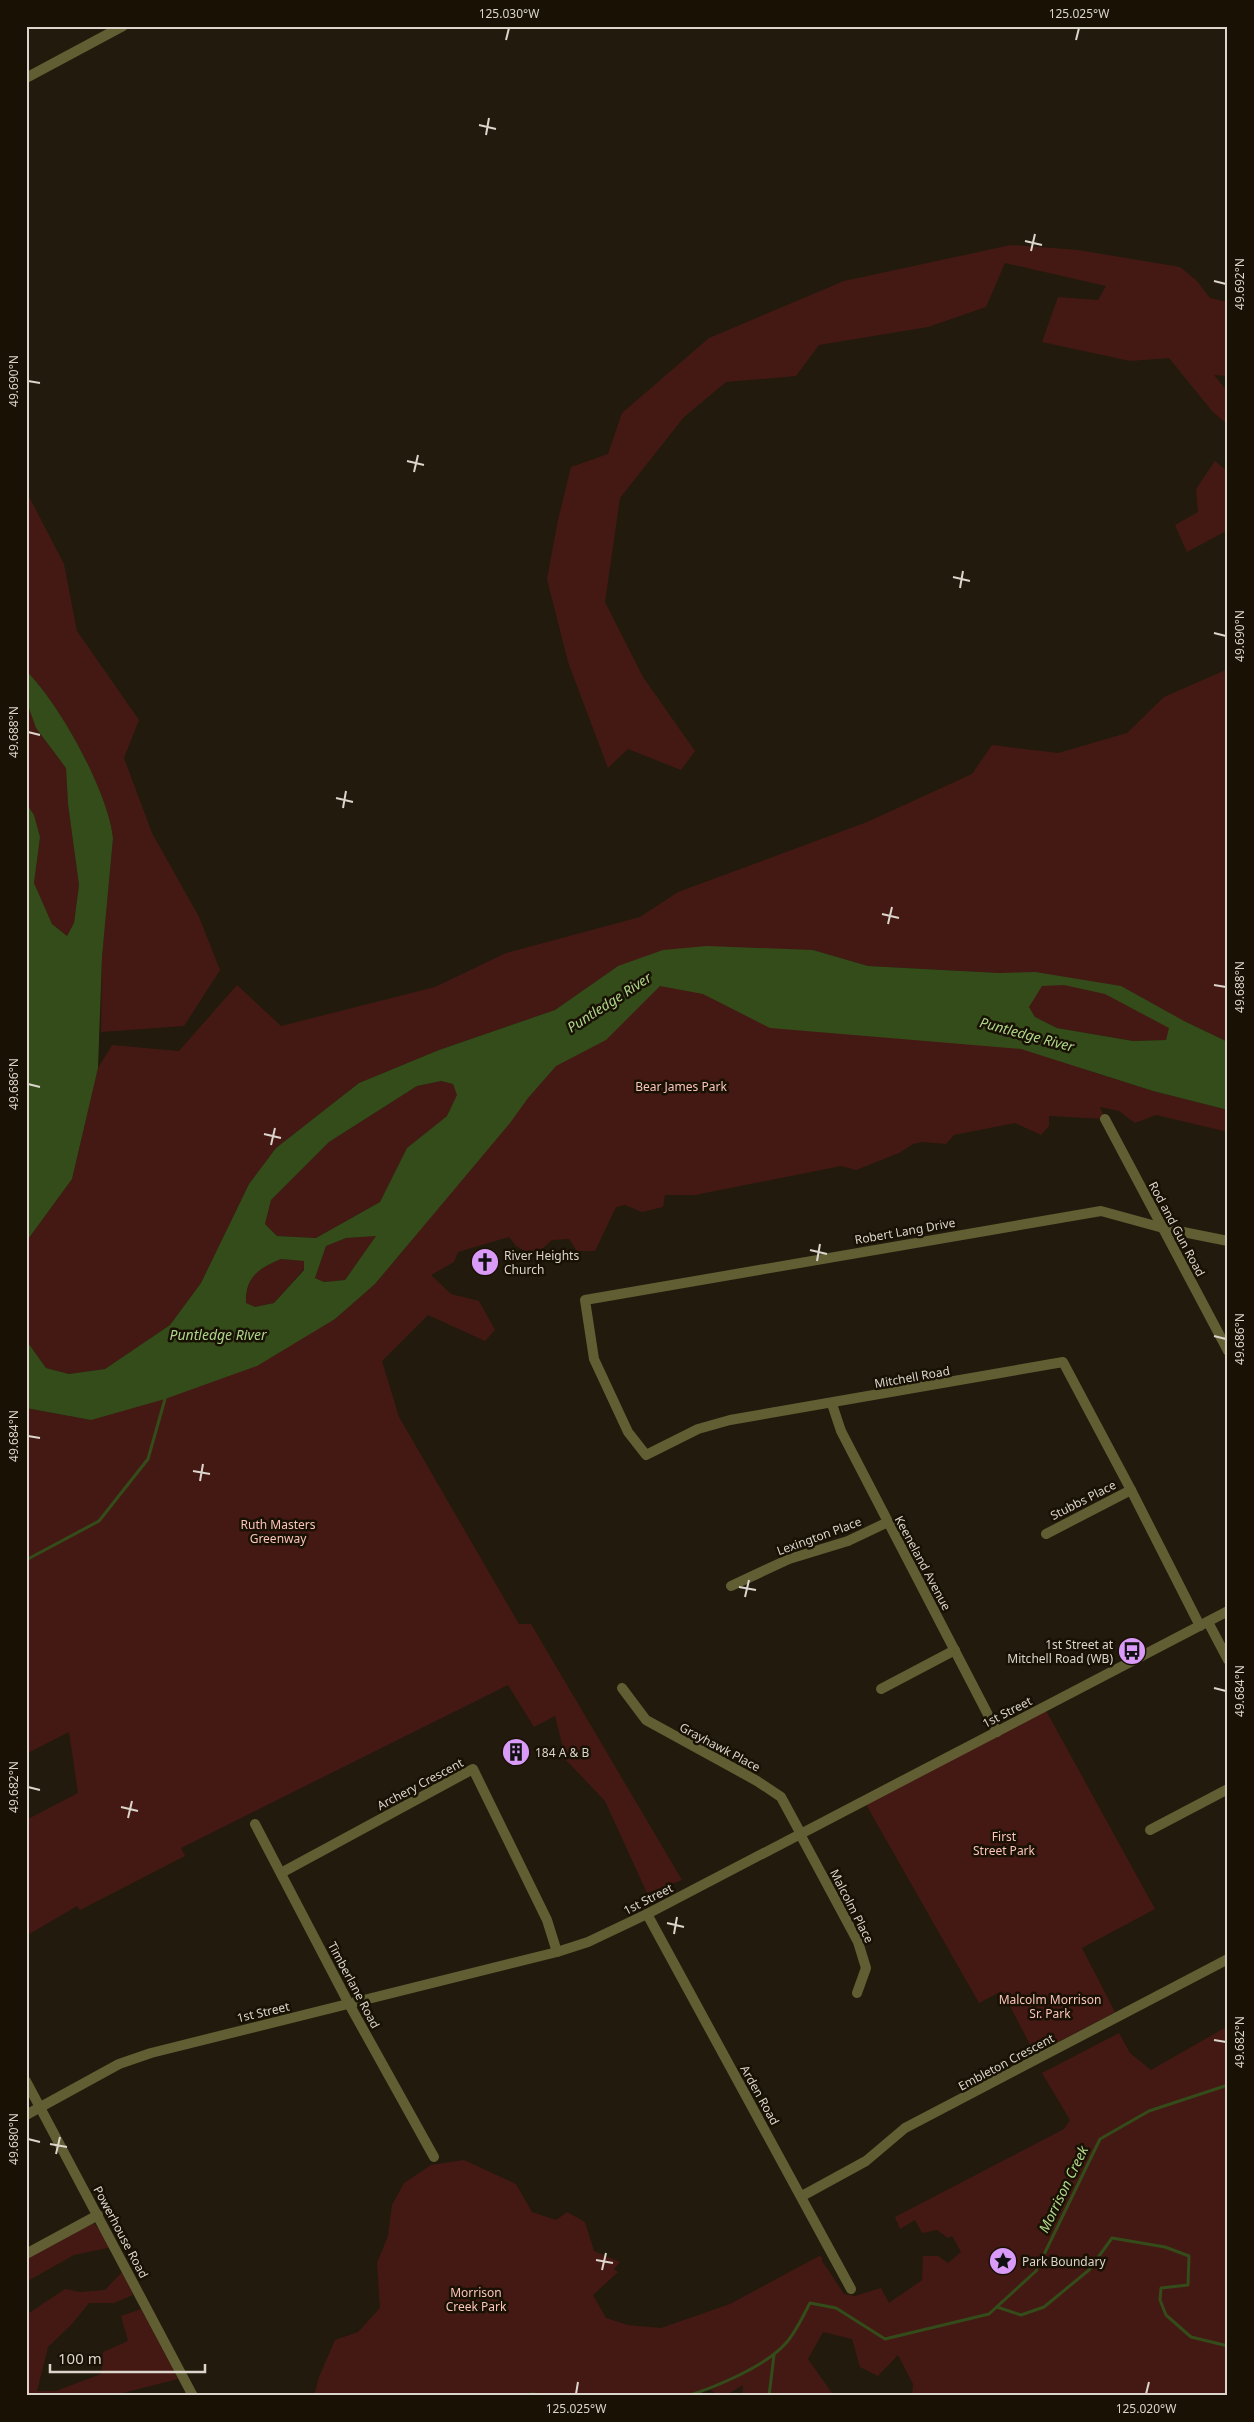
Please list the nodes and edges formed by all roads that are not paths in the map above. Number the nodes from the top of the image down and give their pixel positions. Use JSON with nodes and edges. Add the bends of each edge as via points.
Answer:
{"nodes":[{"id":1,"x":123,"y":26,"type":"edge"},
{"id":2,"x":26,"y":78,"type":"edge"},
{"id":3,"x":1105,"y":1119,"type":"dead end"},
{"id":4,"x":1163,"y":1228,"type":"junction"},
{"id":5,"x":1228,"y":1241,"type":"edge"},
{"id":6,"x":585,"y":1300,"type":"joint"},
{"id":7,"x":1228,"y":1351,"type":"edge"},
{"id":8,"x":832,"y":1404,"type":"junction"},
{"id":9,"x":1131,"y":1490,"type":"junction"},
{"id":10,"x":888,"y":1522,"type":"junction"},
{"id":11,"x":1046,"y":1534,"type":"dead end"},
{"id":12,"x":731,"y":1586,"type":"dead end"},
{"id":13,"x":1228,"y":1611,"type":"edge"},
{"id":14,"x":1204,"y":1624,"type":"junction"},
{"id":15,"x":955,"y":1650,"type":"junction"},
{"id":16,"x":1228,"y":1660,"type":"edge"},
{"id":17,"x":622,"y":1688,"type":"dead end"},
{"id":18,"x":881,"y":1689,"type":"dead end"},
{"id":19,"x":996,"y":1732,"type":"junction"},
{"id":20,"x":1228,"y":1789,"type":"edge"},
{"id":21,"x":256,"y":1824,"type":"dead end"},
{"id":22,"x":1150,"y":1830,"type":"dead end"},
{"id":23,"x":801,"y":1834,"type":"junction"},
{"id":24,"x":281,"y":1873,"type":"junction"},
{"id":25,"x":646,"y":1914,"type":"junction"},
{"id":26,"x":558,"y":1952,"type":"junction"},
{"id":27,"x":1228,"y":1959,"type":"edge"},
{"id":28,"x":857,"y":1993,"type":"dead end"},
{"id":29,"x":349,"y":2004,"type":"junction"},
{"id":30,"x":26,"y":2081,"type":"edge"},
{"id":31,"x":40,"y":2107,"type":"junction"},
{"id":32,"x":26,"y":2115,"type":"edge"},
{"id":33,"x":434,"y":2157,"type":"dead end"},
{"id":34,"x":802,"y":2196,"type":"junction"},
{"id":35,"x":98,"y":2215,"type":"junction"},
{"id":36,"x":26,"y":2254,"type":"edge"},
{"id":37,"x":851,"y":2289,"type":"dead end"},
{"id":38,"x":194,"y":2396,"type":"edge"}],
"edges":[{"from":1,"to":2,"type":"street"},
{"from":3,"to":4,"type":"street","name":"Rod and Gun Road"},
{"from":4,"to":5,"type":"street","name":"Robert Lang Drive"},
{"from":4,"to":6,"type":"street","name":"Robert Lang Drive","via":[[1101,1211]]},
{"from":4,"to":7,"type":"street","name":"Rod and Gun Road"},
{"from":6,"to":8,"type":"street","name":"Mitchell Road","via":[[594,1358],[628,1432],[646,1455],[698,1430],[730,1420]]},
{"from":8,"to":9,"type":"street","name":"Mitchell Road","via":[[1063,1362]]},
{"from":8,"to":10,"type":"street","name":"Keeneland Avenue","via":[[841,1431]]},
{"from":9,"to":11,"type":"street","name":"Stubbs Place"},
{"from":9,"to":14,"type":"street","name":"Mitchell Road"},
{"from":10,"to":12,"type":"street","name":"Lexington Place","via":[[848,1541],[789,1559]]},
{"from":10,"to":15,"type":"street","name":"Keeneland Avenue"},
{"from":13,"to":14,"type":"street","name":"1st Street"},
{"from":14,"to":16,"type":"street","name":"Mitchell Road"},
{"from":14,"to":19,"type":"street","name":"1st Street"},
{"from":15,"to":18,"type":"street"},
{"from":15,"to":19,"type":"street","name":"Keeneland Avenue"},
{"from":17,"to":23,"type":"street","name":"Grayhawk Place","via":[[646,1720],[758,1781],[781,1797]]},
{"from":19,"to":23,"type":"street","name":"1st Street"},
{"from":20,"to":22,"type":"street"},
{"from":21,"to":24,"type":"street","name":"Timberlane Road"},
{"from":23,"to":25,"type":"street","name":"1st Street"},
{"from":23,"to":28,"type":"street","name":"Malcolm Place","via":[[858,1942],[866,1968]]},
{"from":24,"to":26,"type":"street","name":"Archery Crescent","via":[[473,1769],[547,1920]]},
{"from":24,"to":29,"type":"street","name":"Timberlane Road"},
{"from":25,"to":26,"type":"street","name":"1st Street","via":[[588,1942]]},
{"from":25,"to":34,"type":"street","name":"Arden Road"},
{"from":26,"to":29,"type":"street","name":"1st Street"},
{"from":27,"to":34,"type":"street","name":"Embleton Crescent","via":[[905,2128],[866,2161]]},
{"from":29,"to":31,"type":"street","name":"1st Street","via":[[151,2053],[119,2064]]},
{"from":29,"to":33,"type":"street","name":"Timberlane Road"},
{"from":30,"to":31,"type":"street","name":"Powerhouse Road"},
{"from":31,"to":32,"type":"street","name":"1st Street"},
{"from":31,"to":35,"type":"street","name":"Powerhouse Road"},
{"from":34,"to":37,"type":"street","name":"Arden Road"},
{"from":35,"to":36,"type":"street"},
{"from":35,"to":38,"type":"street","name":"Powerhouse Road"}]}
